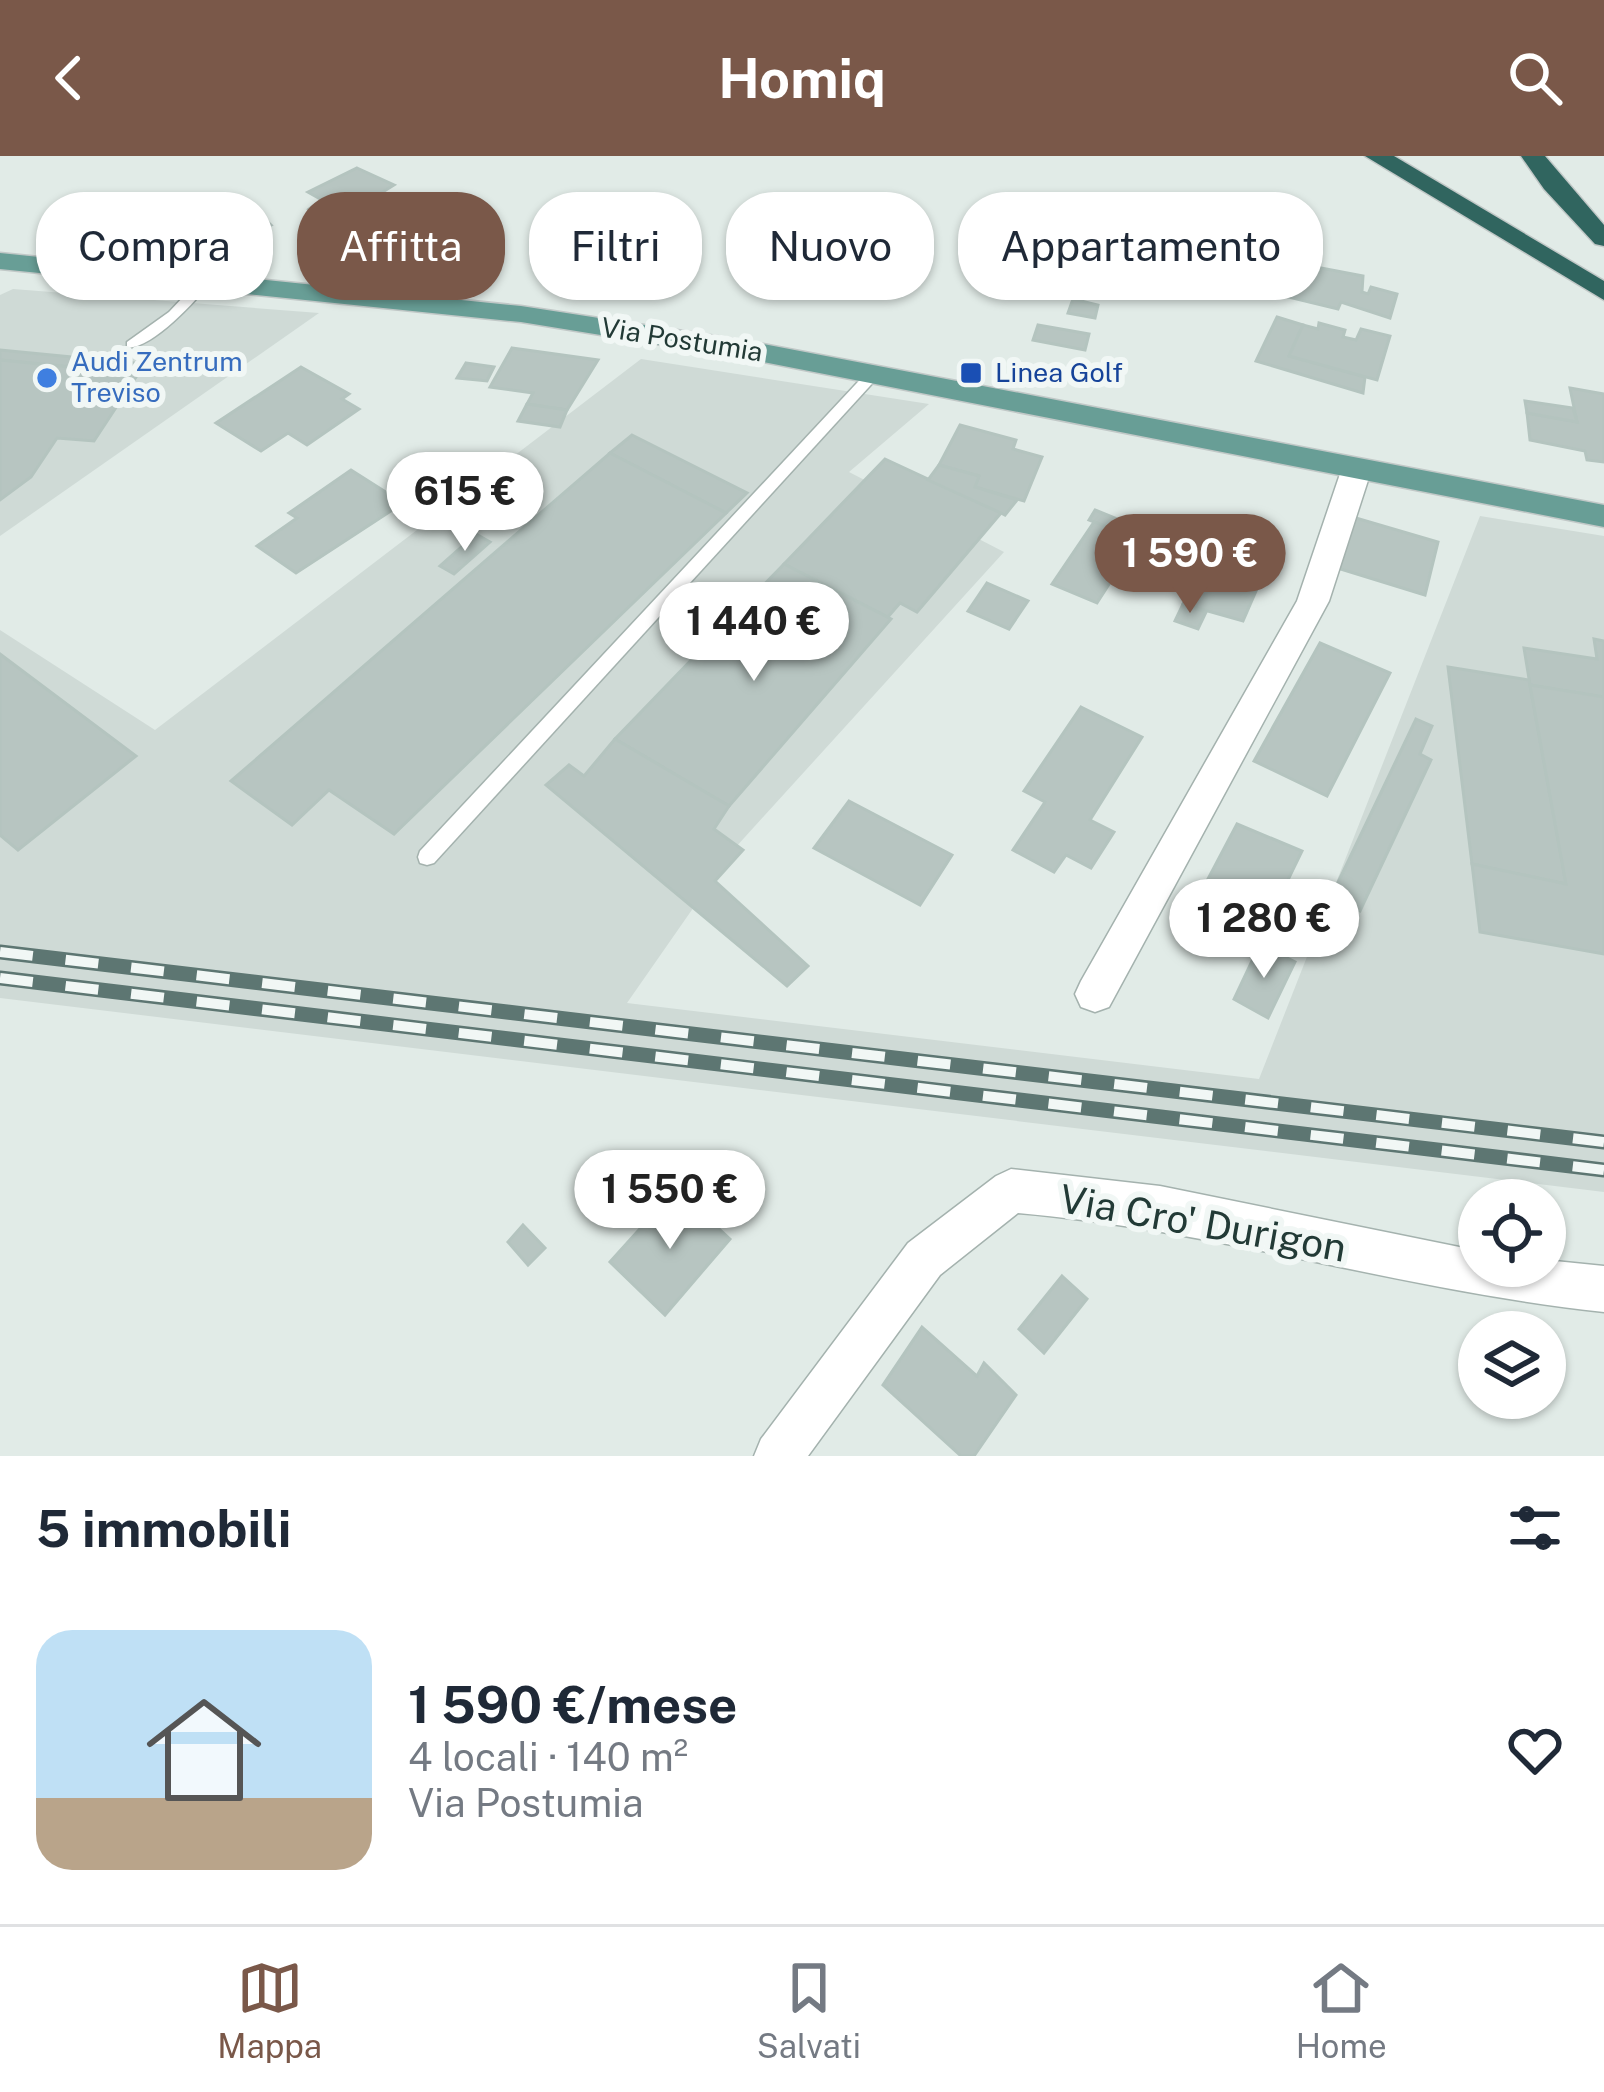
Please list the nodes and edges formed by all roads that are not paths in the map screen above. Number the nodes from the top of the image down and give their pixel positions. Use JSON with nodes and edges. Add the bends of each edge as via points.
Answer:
{"nodes":[{"id":1,"x":1377,"y":156,"type":"edge"},
{"id":2,"x":1533,"y":156,"type":"edge"},
{"id":3,"x":1604,"y":238,"type":"edge"},
{"id":4,"x":0,"y":260,"type":"edge"},
{"id":5,"x":36,"y":263,"type":"edge"},
{"id":6,"x":273,"y":287,"type":"edge"},
{"id":7,"x":1601,"y":290,"type":"edge"},
{"id":8,"x":188,"y":300,"type":"edge"},
{"id":9,"x":132,"y":345,"type":"dead end"},
{"id":10,"x":874,"y":373,"type":"junction"},
{"id":11,"x":1356,"y":471,"type":"junction"},
{"id":12,"x":1595,"y":513,"type":"edge"},
{"id":13,"x":428,"y":857,"type":"dead end"},
{"id":14,"x":1096,"y":994,"type":"dead end"},
{"id":15,"x":1604,"y":1289,"type":"edge"},
{"id":16,"x":778,"y":1456,"type":"edge"}],
"edges":[{"from":1,"to":7,"type":"highway"},
{"from":2,"to":3,"type":"highway"},
{"from":4,"to":5,"type":"main road","name":"Via Postumia"},
{"from":6,"to":10,"type":"main road","name":"Via Postumia","via":[[521,314]]},
{"from":8,"to":9,"type":"lane"},
{"from":10,"to":11,"type":"main road","name":"Via Postumia"},
{"from":10,"to":13,"type":"lane"},
{"from":11,"to":12,"type":"main road","name":"Via Postumia"},
{"from":11,"to":14,"type":"street","via":[[1313,602]]},
{"from":15,"to":16,"type":"street","name":"Via Cro' Durigon","via":[[1368,1253],[1126,1202],[1011,1192],[924,1259]]}]}
